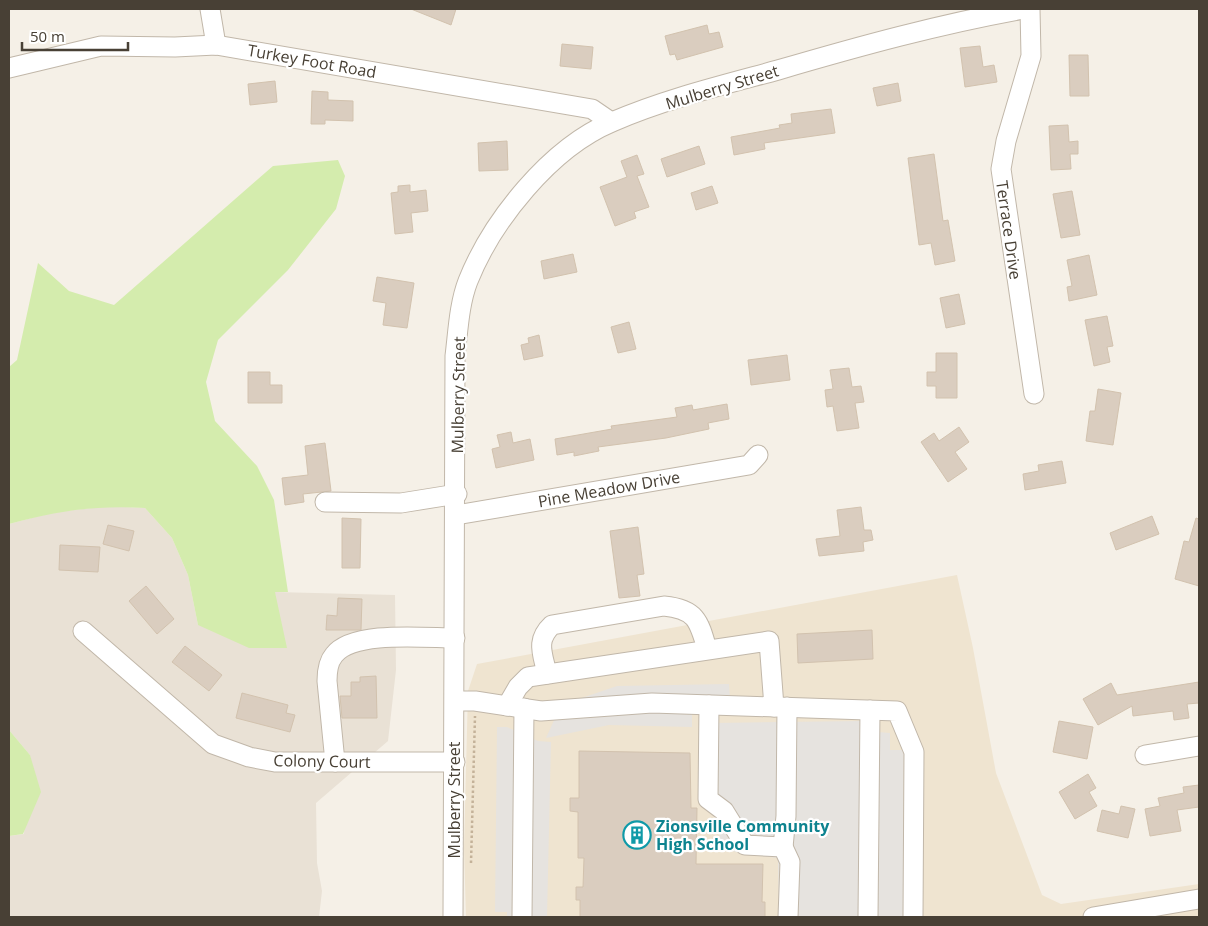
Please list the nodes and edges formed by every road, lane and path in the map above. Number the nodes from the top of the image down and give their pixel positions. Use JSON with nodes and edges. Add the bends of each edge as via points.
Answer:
{"nodes":[{"id":1,"x":210,"y":9,"type":"edge"},
{"id":2,"x":1024,"y":9,"type":"edge"},
{"id":3,"x":1030,"y":9,"type":"edge"},
{"id":4,"x":216,"y":45,"type":"junction"},
{"id":5,"x":9,"y":68,"type":"edge"},
{"id":6,"x":610,"y":122,"type":"junction"},
{"id":7,"x":1034,"y":394,"type":"dead end"},
{"id":8,"x":758,"y":455,"type":"dead end"},
{"id":9,"x":457,"y":494,"type":"junction"},
{"id":10,"x":325,"y":502,"type":"dead end"},
{"id":11,"x":456,"y":515,"type":"junction"},
{"id":12,"x":84,"y":631,"type":"dead end"},
{"id":13,"x":455,"y":638,"type":"junction"},
{"id":14,"x":707,"y":649,"type":"junction"},
{"id":15,"x":547,"y":674,"type":"junction"},
{"id":16,"x":454,"y":701,"type":"junction"},
{"id":17,"x":708,"y":705,"type":"junction"},
{"id":18,"x":516,"y":707,"type":"junction"},
{"id":19,"x":781,"y":707,"type":"junction"},
{"id":20,"x":870,"y":710,"type":"junction"},
{"id":21,"x":475,"y":714,"type":"dead end"},
{"id":22,"x":1199,"y":746,"type":"edge"},
{"id":23,"x":1145,"y":755,"type":"dead end"},
{"id":24,"x":335,"y":762,"type":"junction"},
{"id":25,"x":455,"y":762,"type":"junction"},
{"id":26,"x":783,"y":848,"type":"junction"},
{"id":27,"x":471,"y":868,"type":"dead end"},
{"id":28,"x":1199,"y":899,"type":"edge"},
{"id":29,"x":453,"y":917,"type":"edge"},
{"id":30,"x":522,"y":917,"type":"edge"},
{"id":31,"x":788,"y":917,"type":"edge"},
{"id":32,"x":868,"y":917,"type":"edge"},
{"id":33,"x":913,"y":917,"type":"edge"},
{"id":34,"x":1093,"y":917,"type":"edge"}],
"edges":[{"from":1,"to":4,"type":"street"},
{"from":2,"to":6,"type":"street","name":"Mulberry Street","via":[[953,22],[877,42],[697,92]]},
{"from":3,"to":7,"type":"street","name":"Terrace Drive","via":[[1031,56],[1001,169]]},
{"from":4,"to":5,"type":"street","name":"Turkey Foot Road","via":[[101,46]]},
{"from":4,"to":6,"type":"street","name":"Turkey Foot Road","via":[[592,109]]},
{"from":6,"to":9,"type":"street","name":"Mulberry Street","via":[[581,140],[533,180],[496,227],[467,283],[455,356]]},
{"from":8,"to":11,"type":"street","name":"Pine Meadow Drive","via":[[749,464]]},
{"from":9,"to":10,"type":"street","via":[[401,503]]},
{"from":9,"to":11,"type":"street","name":"Mulberry Street"},
{"from":11,"to":13,"type":"street","name":"Mulberry Street"},
{"from":12,"to":24,"type":"street","name":"Colony Court","via":[[213,744],[248,757],[275,762]]},
{"from":13,"to":16,"type":"street","name":"Mulberry Street"},
{"from":13,"to":24,"type":"street","via":[[358,640],[334,654],[327,669],[327,681]]},
{"from":14,"to":15,"type":"street"},
{"from":14,"to":15,"type":"street","via":[[693,615],[681,608],[664,606],[552,625],[541,641]]},
{"from":14,"to":19,"type":"street","via":[[769,641]]},
{"from":15,"to":18,"type":"street","via":[[528,677],[518,686]]},
{"from":16,"to":18,"type":"street"},
{"from":16,"to":25,"type":"street","name":"Mulberry Street"},
{"from":17,"to":18,"type":"street","via":[[652,703],[541,711]]},
{"from":17,"to":19,"type":"street"},
{"from":17,"to":26,"type":"street","via":[[708,799],[724,811],[745,845]]},
{"from":18,"to":30,"type":"street"},
{"from":19,"to":20,"type":"street"},
{"from":19,"to":26,"type":"street","via":[[786,816]]},
{"from":20,"to":32,"type":"street"},
{"from":20,"to":33,"type":"street","via":[[897,711],[914,752]]},
{"from":21,"to":27,"type":"path"},
{"from":22,"to":23,"type":"street"},
{"from":24,"to":25,"type":"street","name":"Colony Court"},
{"from":25,"to":29,"type":"street","name":"Mulberry Street"},
{"from":26,"to":31,"type":"street","via":[[790,862]]},
{"from":28,"to":34,"type":"street"}]}
